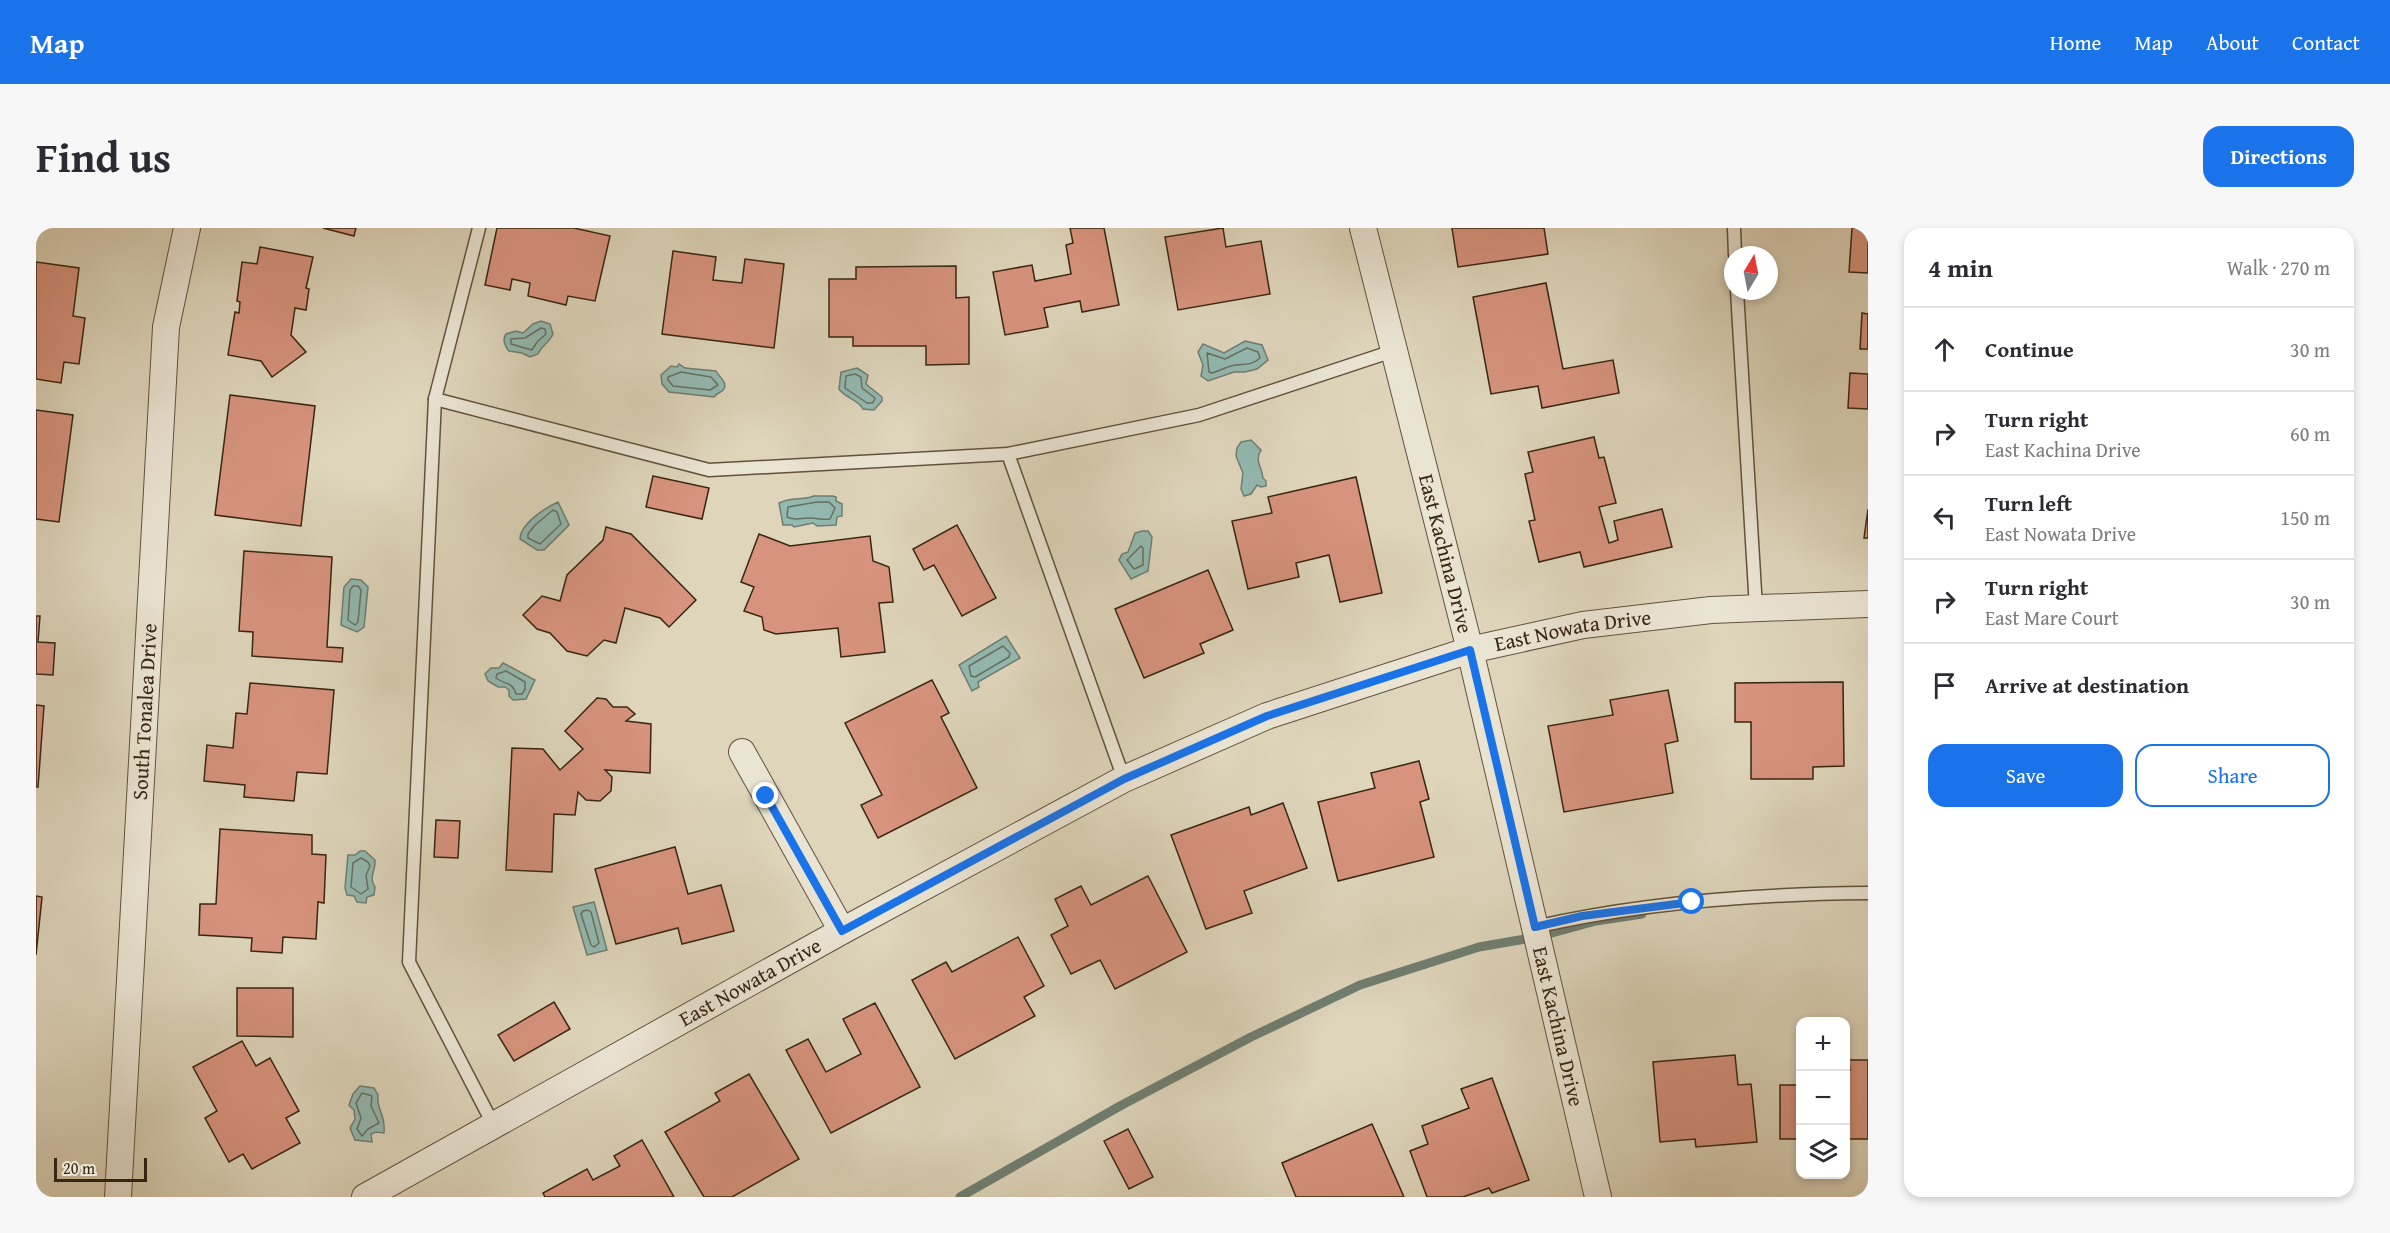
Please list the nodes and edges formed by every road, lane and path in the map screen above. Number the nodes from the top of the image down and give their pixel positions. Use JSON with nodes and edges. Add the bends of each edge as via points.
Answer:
{"nodes":[{"id":1,"x":187,"y":228,"type":"edge"},
{"id":2,"x":479,"y":228,"type":"edge"},
{"id":3,"x":1363,"y":228,"type":"edge"},
{"id":4,"x":1734,"y":228,"type":"edge"},
{"id":5,"x":1735,"y":246,"type":"edge"},
{"id":6,"x":1738,"y":300,"type":"edge"},
{"id":7,"x":1394,"y":351,"type":"junction"},
{"id":8,"x":435,"y":399,"type":"junction"},
{"id":9,"x":1008,"y":454,"type":"junction"},
{"id":10,"x":1868,"y":603,"type":"edge"},
{"id":11,"x":1756,"y":608,"type":"junction"},
{"id":12,"x":1470,"y":650,"type":"junction"},
{"id":13,"x":742,"y":752,"type":"dead end"},
{"id":14,"x":1124,"y":779,"type":"junction"},
{"id":15,"x":1868,"y":893,"type":"edge"},
{"id":16,"x":1535,"y":927,"type":"junction"},
{"id":17,"x":842,"y":931,"type":"junction"},
{"id":18,"x":493,"y":1124,"type":"junction"},
{"id":19,"x":118,"y":1197,"type":"edge"},
{"id":20,"x":365,"y":1197,"type":"edge"},
{"id":21,"x":1598,"y":1197,"type":"edge"}],
"edges":[{"from":1,"to":19,"type":"street","name":"South Tonalea Drive","via":[[166,327]]},
{"from":2,"to":8,"type":"lane"},
{"from":3,"to":7,"type":"street","name":"East Kachina Drive"},
{"from":4,"to":5,"type":"lane"},
{"from":6,"to":11,"type":"lane"},
{"from":7,"to":9,"type":"lane","via":[[1199,415]]},
{"from":7,"to":12,"type":"street","name":"East Kachina Drive"},
{"from":8,"to":9,"type":"lane","via":[[710,470]]},
{"from":8,"to":18,"type":"lane","via":[[408,962]]},
{"from":9,"to":14,"type":"lane"},
{"from":10,"to":11,"type":"street","name":"East Nowata Drive"},
{"from":11,"to":12,"type":"street","name":"East Nowata Drive","via":[[1584,625]]},
{"from":12,"to":14,"type":"street","name":"East Nowata Drive","via":[[1267,716]]},
{"from":12,"to":16,"type":"street","name":"East Kachina Drive"},
{"from":13,"to":17,"type":"street"},
{"from":14,"to":17,"type":"street","name":"East Nowata Drive"},
{"from":15,"to":16,"type":"lane","via":[[1787,894],[1692,902],[1582,916]]},
{"from":16,"to":21,"type":"street","name":"East Kachina Drive"},
{"from":17,"to":18,"type":"street","name":"East Nowata Drive"},
{"from":18,"to":20,"type":"street","name":"East Nowata Drive"}]}
